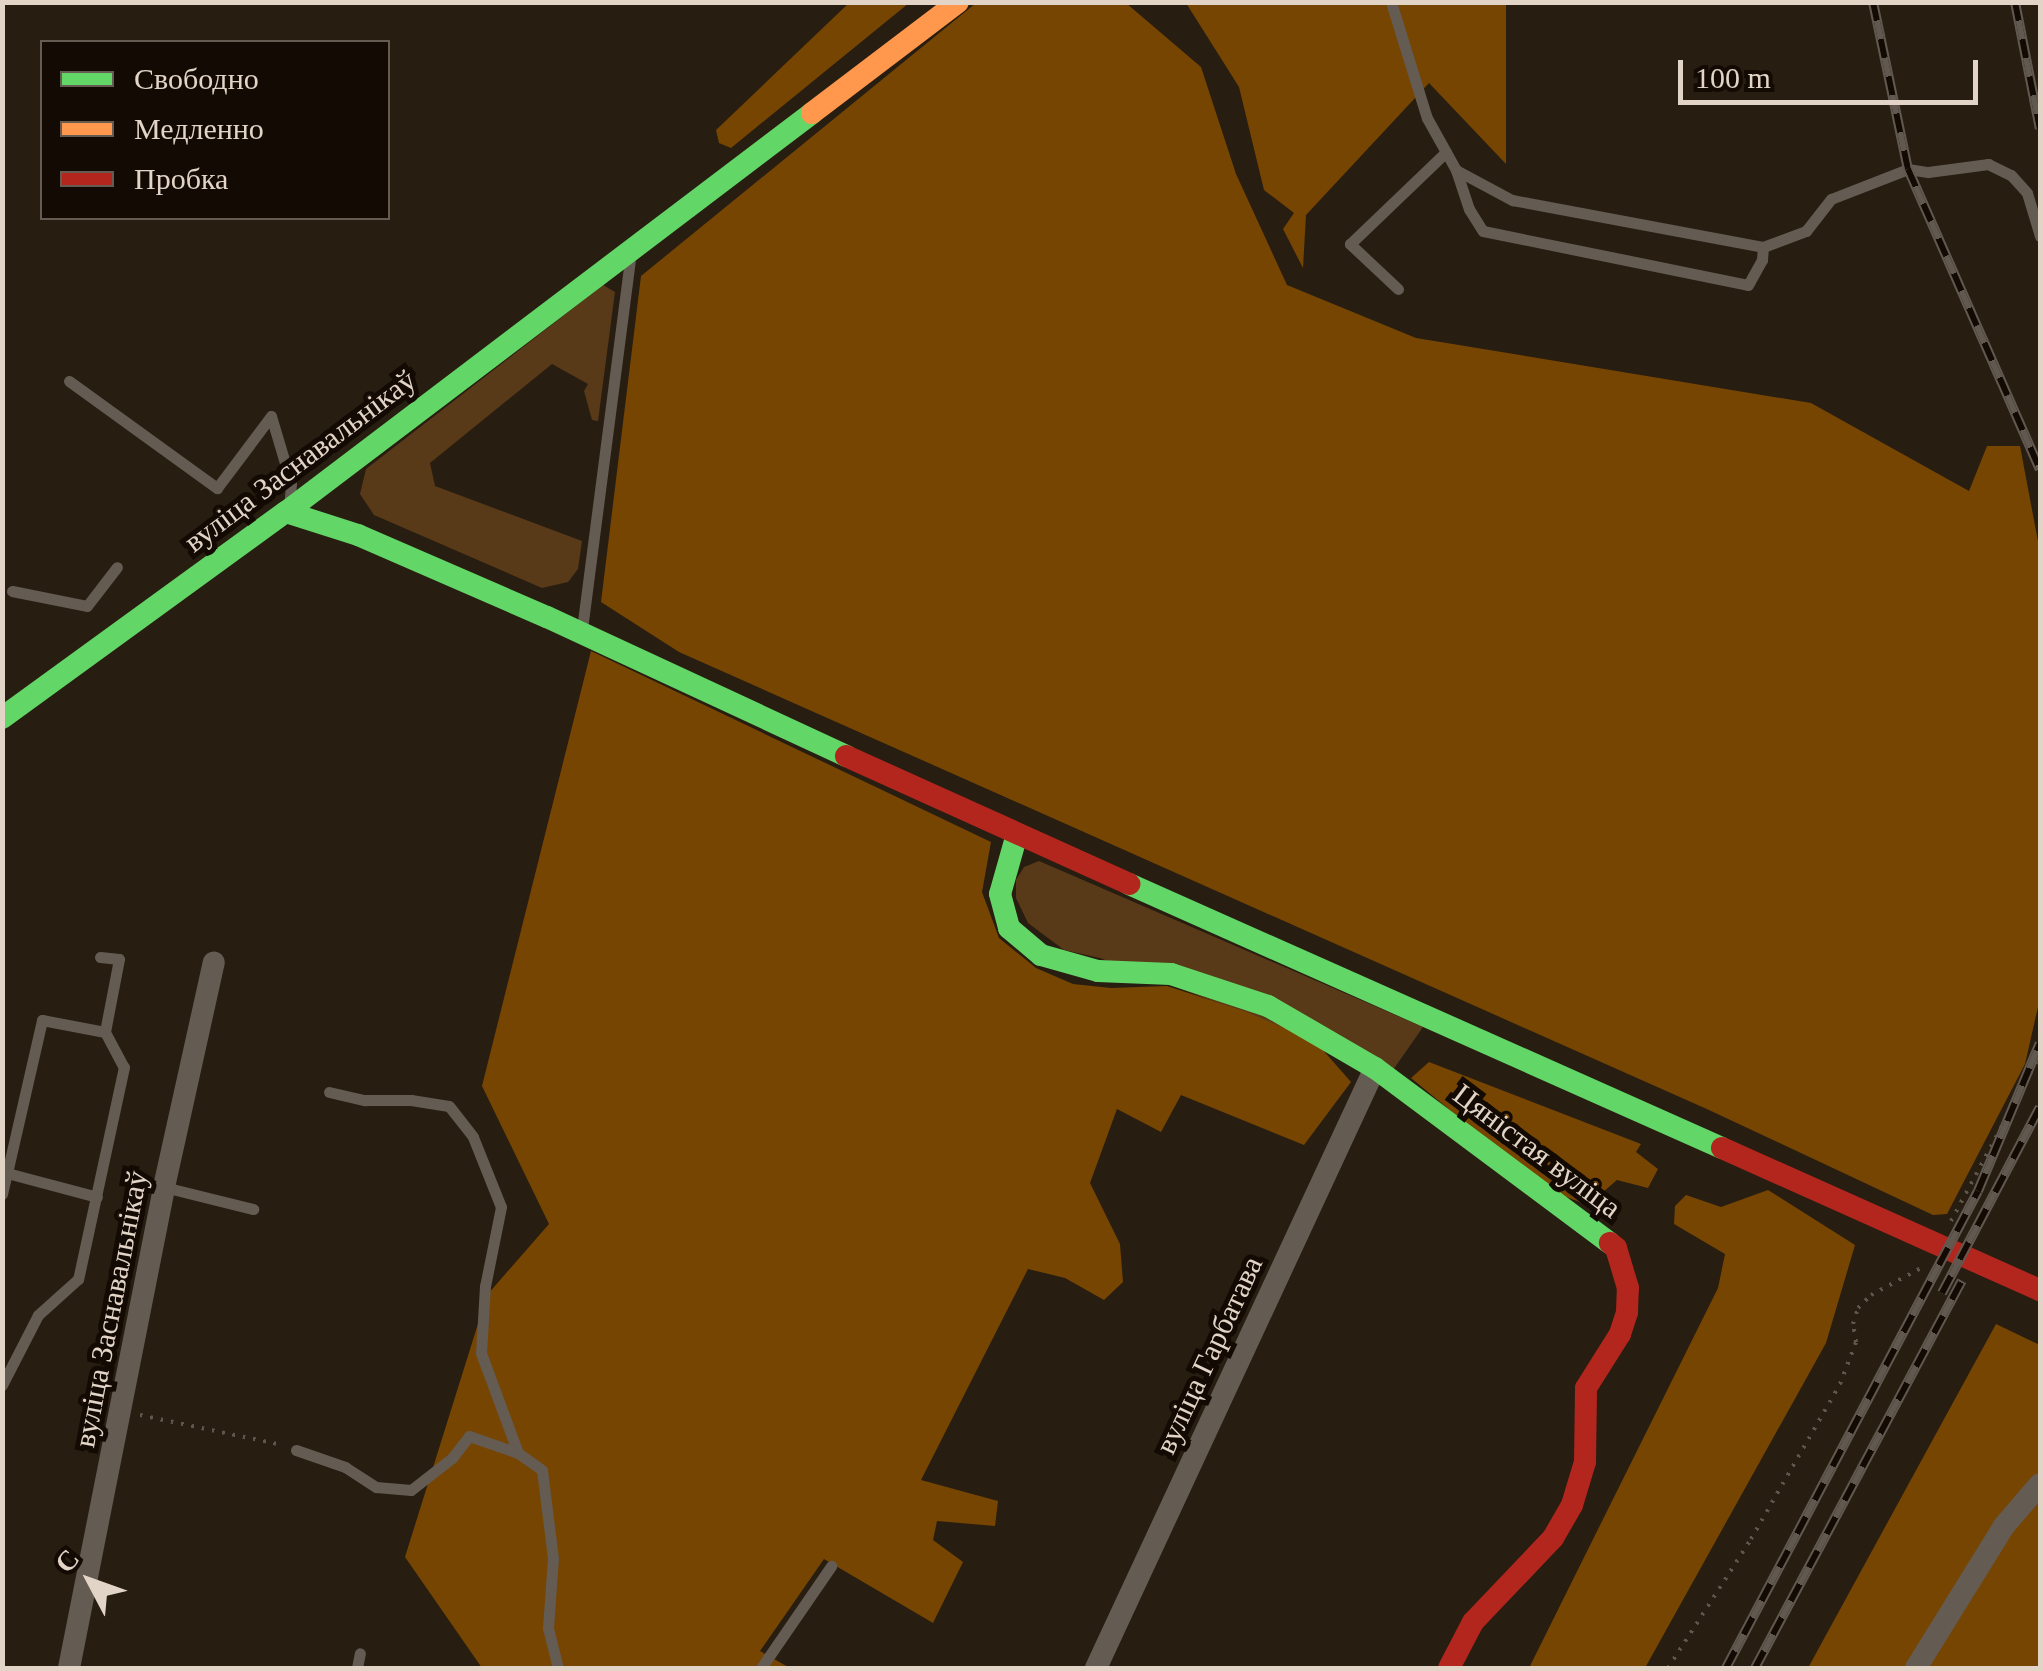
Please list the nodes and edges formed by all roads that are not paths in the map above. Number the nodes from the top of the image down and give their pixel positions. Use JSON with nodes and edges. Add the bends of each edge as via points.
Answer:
{"nodes":[{"id":1,"x":958,"y":2,"type":"edge"},
{"id":2,"x":1391,"y":2,"type":"edge"},
{"id":3,"x":1446,"y":152,"type":"junction"},
{"id":4,"x":1456,"y":170,"type":"junction"},
{"id":5,"x":2040,"y":236,"type":"edge"},
{"id":6,"x":1763,"y":246,"type":"junction"},
{"id":7,"x":631,"y":249,"type":"junction"},
{"id":8,"x":1398,"y":290,"type":"dead end"},
{"id":9,"x":69,"y":381,"type":"dead end"},
{"id":10,"x":286,"y":512,"type":"junction"},
{"id":11,"x":117,"y":567,"type":"dead end"},
{"id":12,"x":12,"y":591,"type":"dead end"},
{"id":13,"x":582,"y":634,"type":"junction"},
{"id":14,"x":2,"y":718,"type":"edge"},
{"id":15,"x":1017,"y":834,"type":"junction"},
{"id":16,"x":100,"y":957,"type":"dead end"},
{"id":17,"x":214,"y":962,"type":"dead end"},
{"id":18,"x":105,"y":1032,"type":"junction"},
{"id":19,"x":1375,"y":1068,"type":"junction"},
{"id":20,"x":329,"y":1092,"type":"dead end"},
{"id":21,"x":5,"y":1173,"type":"edge"},
{"id":22,"x":164,"y":1187,"type":"junction"},
{"id":23,"x":2,"y":1194,"type":"edge"},
{"id":24,"x":96,"y":1197,"type":"junction"},
{"id":25,"x":253,"y":1209,"type":"dead end"},
{"id":26,"x":2039,"y":1289,"type":"edge"},
{"id":27,"x":2,"y":1385,"type":"edge"},
{"id":28,"x":296,"y":1450,"type":"road end"},
{"id":29,"x":518,"y":1453,"type":"junction"},
{"id":30,"x":2040,"y":1484,"type":"edge"},
{"id":31,"x":831,"y":1566,"type":"dead end"},
{"id":32,"x":360,"y":1653,"type":"dead end"},
{"id":33,"x":69,"y":1668,"type":"edge"},
{"id":34,"x":357,"y":1668,"type":"edge"},
{"id":35,"x":558,"y":1668,"type":"edge"},
{"id":36,"x":760,"y":1668,"type":"edge"},
{"id":37,"x":1096,"y":1668,"type":"edge"},
{"id":38,"x":1450,"y":1668,"type":"edge"},
{"id":39,"x":1916,"y":1668,"type":"edge"}],
"edges":[{"from":1,"to":7,"type":"main road","name":"вуліца Заснавальнікаў"},
{"from":2,"to":3,"type":"lane","via":[[1428,118]]},
{"from":3,"to":4,"type":"lane"},
{"from":3,"to":8,"type":"lane","via":[[1350,244]]},
{"from":4,"to":6,"type":"lane","via":[[1512,200]]},
{"from":4,"to":6,"type":"lane","via":[[1482,231],[1748,285]]},
{"from":5,"to":6,"type":"lane","via":[[2027,193],[1988,164],[1908,169],[1831,199],[1806,232]]},
{"from":7,"to":10,"type":"main road","name":"вуліца Заснавальнікаў"},
{"from":7,"to":13,"type":"lane"},
{"from":9,"to":10,"type":"lane","via":[[217,488],[271,416],[291,483]]},
{"from":10,"to":13,"type":"main road","via":[[358,535]]},
{"from":10,"to":14,"type":"main road","name":"вуліца Заснавальнікаў"},
{"from":11,"to":12,"type":"lane","via":[[86,606]]},
{"from":13,"to":15,"type":"main road"},
{"from":15,"to":19,"type":"main road","name":"Цяністая вуліца","via":[[1000,894],[1010,928],[1041,955],[1098,971],[1171,974],[1223,990],[1311,1028]]},
{"from":15,"to":26,"type":"main road"},
{"from":16,"to":18,"type":"lane","via":[[119,960]]},
{"from":17,"to":22,"type":"street","name":"вуліца Заснавальнікаў"},
{"from":18,"to":21,"type":"lane","via":[[42,1020]]},
{"from":18,"to":24,"type":"lane","via":[[124,1067]]},
{"from":19,"to":37,"type":"street","name":"вуліца Гарбатава"},
{"from":19,"to":38,"type":"main road","name":"Цяністая вуліца","via":[[1616,1248],[1628,1288],[1620,1334],[1586,1388],[1585,1462],[1572,1505],[1553,1538],[1473,1622]]},
{"from":20,"to":29,"type":"lane","via":[[449,1106],[473,1137],[501,1207],[481,1353]]},
{"from":21,"to":23,"type":"lane"},
{"from":21,"to":24,"type":"lane"},
{"from":22,"to":25,"type":"lane"},
{"from":22,"to":33,"type":"street","name":"вуліца Заснавальнікаў"},
{"from":24,"to":27,"type":"lane","via":[[78,1279],[38,1316]]},
{"from":28,"to":29,"type":"lane","via":[[346,1467],[376,1487],[412,1490],[470,1436]]},
{"from":29,"to":35,"type":"lane","via":[[542,1470],[553,1558],[548,1628]]},
{"from":30,"to":39,"type":"street","via":[[2004,1526]]},
{"from":31,"to":36,"type":"lane"},
{"from":32,"to":34,"type":"lane"}]}
